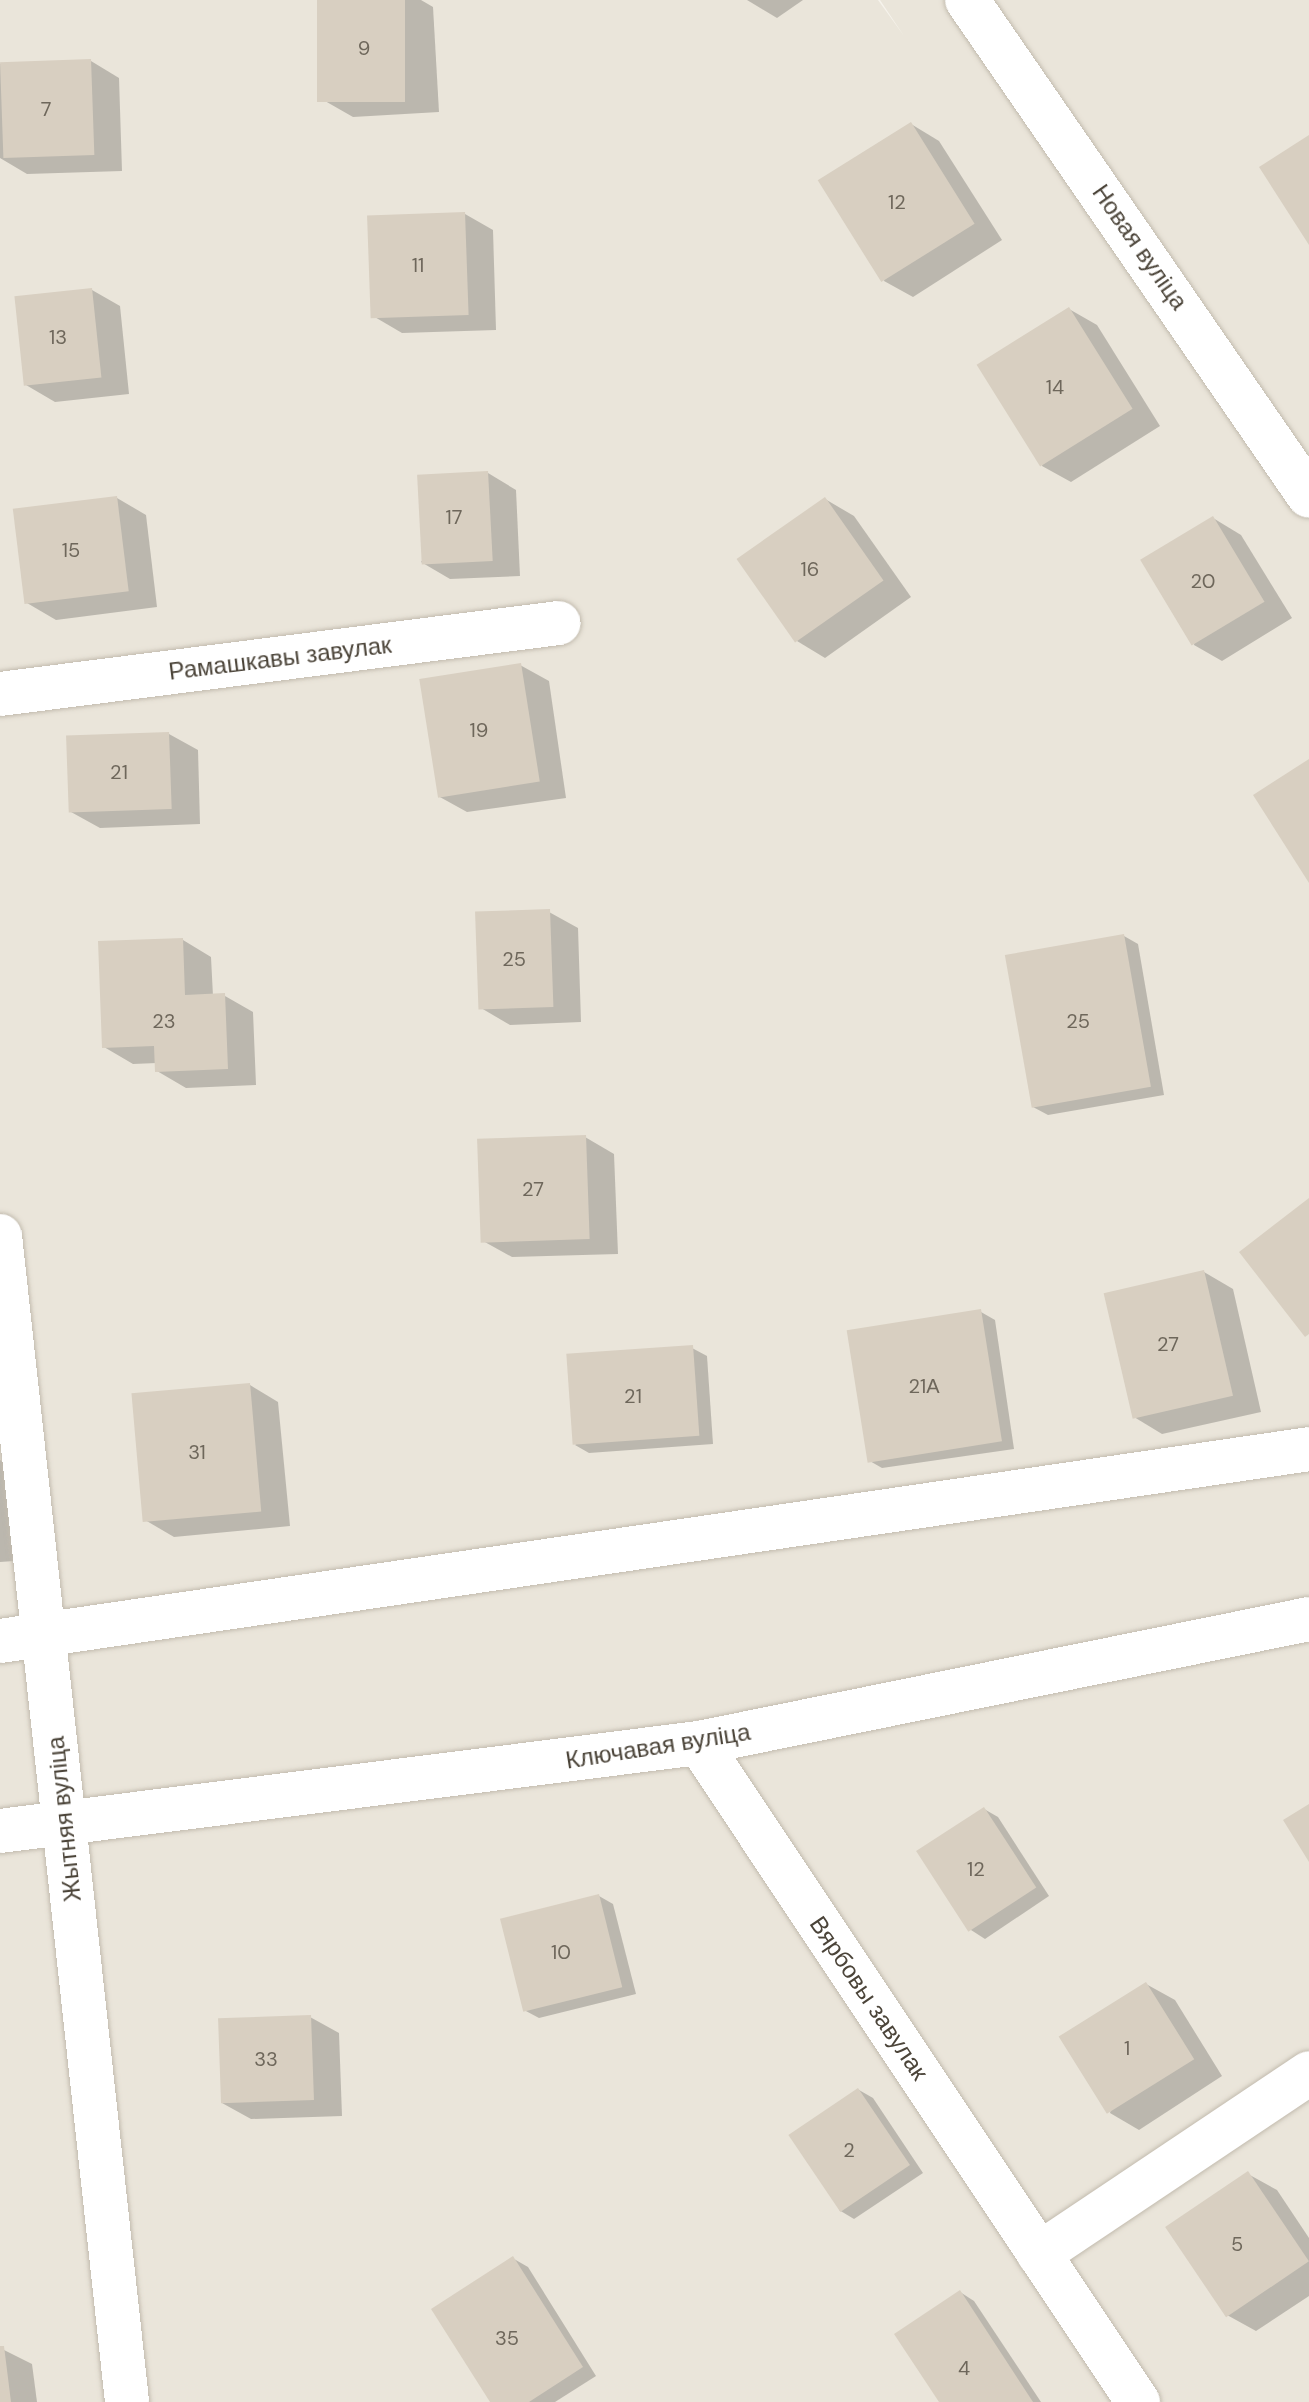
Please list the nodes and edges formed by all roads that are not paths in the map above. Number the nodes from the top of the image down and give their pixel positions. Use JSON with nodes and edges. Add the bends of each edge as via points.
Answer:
{"nodes":[{"id":1,"x":967,"y":0,"type":"edge"},
{"id":2,"x":1309,"y":496,"type":"edge"},
{"id":3,"x":559,"y":623,"type":"dead end"},
{"id":4,"x":0,"y":694,"type":"edge"},
{"id":5,"x":0,"y":1236,"type":"edge"},
{"id":6,"x":1309,"y":1449,"type":"edge"},
{"id":7,"x":1309,"y":1619,"type":"edge"},
{"id":8,"x":44,"y":1637,"type":"junction"},
{"id":9,"x":0,"y":1641,"type":"edge"},
{"id":10,"x":699,"y":1743,"type":"junction"},
{"id":11,"x":64,"y":1825,"type":"junction"},
{"id":12,"x":0,"y":1831,"type":"edge"},
{"id":13,"x":1309,"y":2073,"type":"edge"},
{"id":14,"x":1039,"y":2254,"type":"junction"},
{"id":15,"x":127,"y":2402,"type":"edge"},
{"id":16,"x":1138,"y":2402,"type":"edge"}],
"edges":[{"from":1,"to":2,"type":"street","name":"Новая вуліца"},
{"from":3,"to":4,"type":"street","name":"Рамашкавы завулак"},
{"from":5,"to":8,"type":"street","name":"Жытняя вуліца"},
{"from":6,"to":8,"type":"street"},
{"from":7,"to":10,"type":"street","name":"Ключавая вуліца"},
{"from":8,"to":9,"type":"street"},
{"from":8,"to":11,"type":"street","name":"Жытняя вуліца"},
{"from":10,"to":11,"type":"street","name":"Ключавая вуліца"},
{"from":10,"to":14,"type":"street","name":"Вярбовы завулак"},
{"from":11,"to":12,"type":"street","name":"Ключавая вуліца"},
{"from":11,"to":15,"type":"street","name":"Жытняя вуліца"},
{"from":13,"to":14,"type":"street"},
{"from":14,"to":16,"type":"street","name":"Вярбовы завулак"}]}
